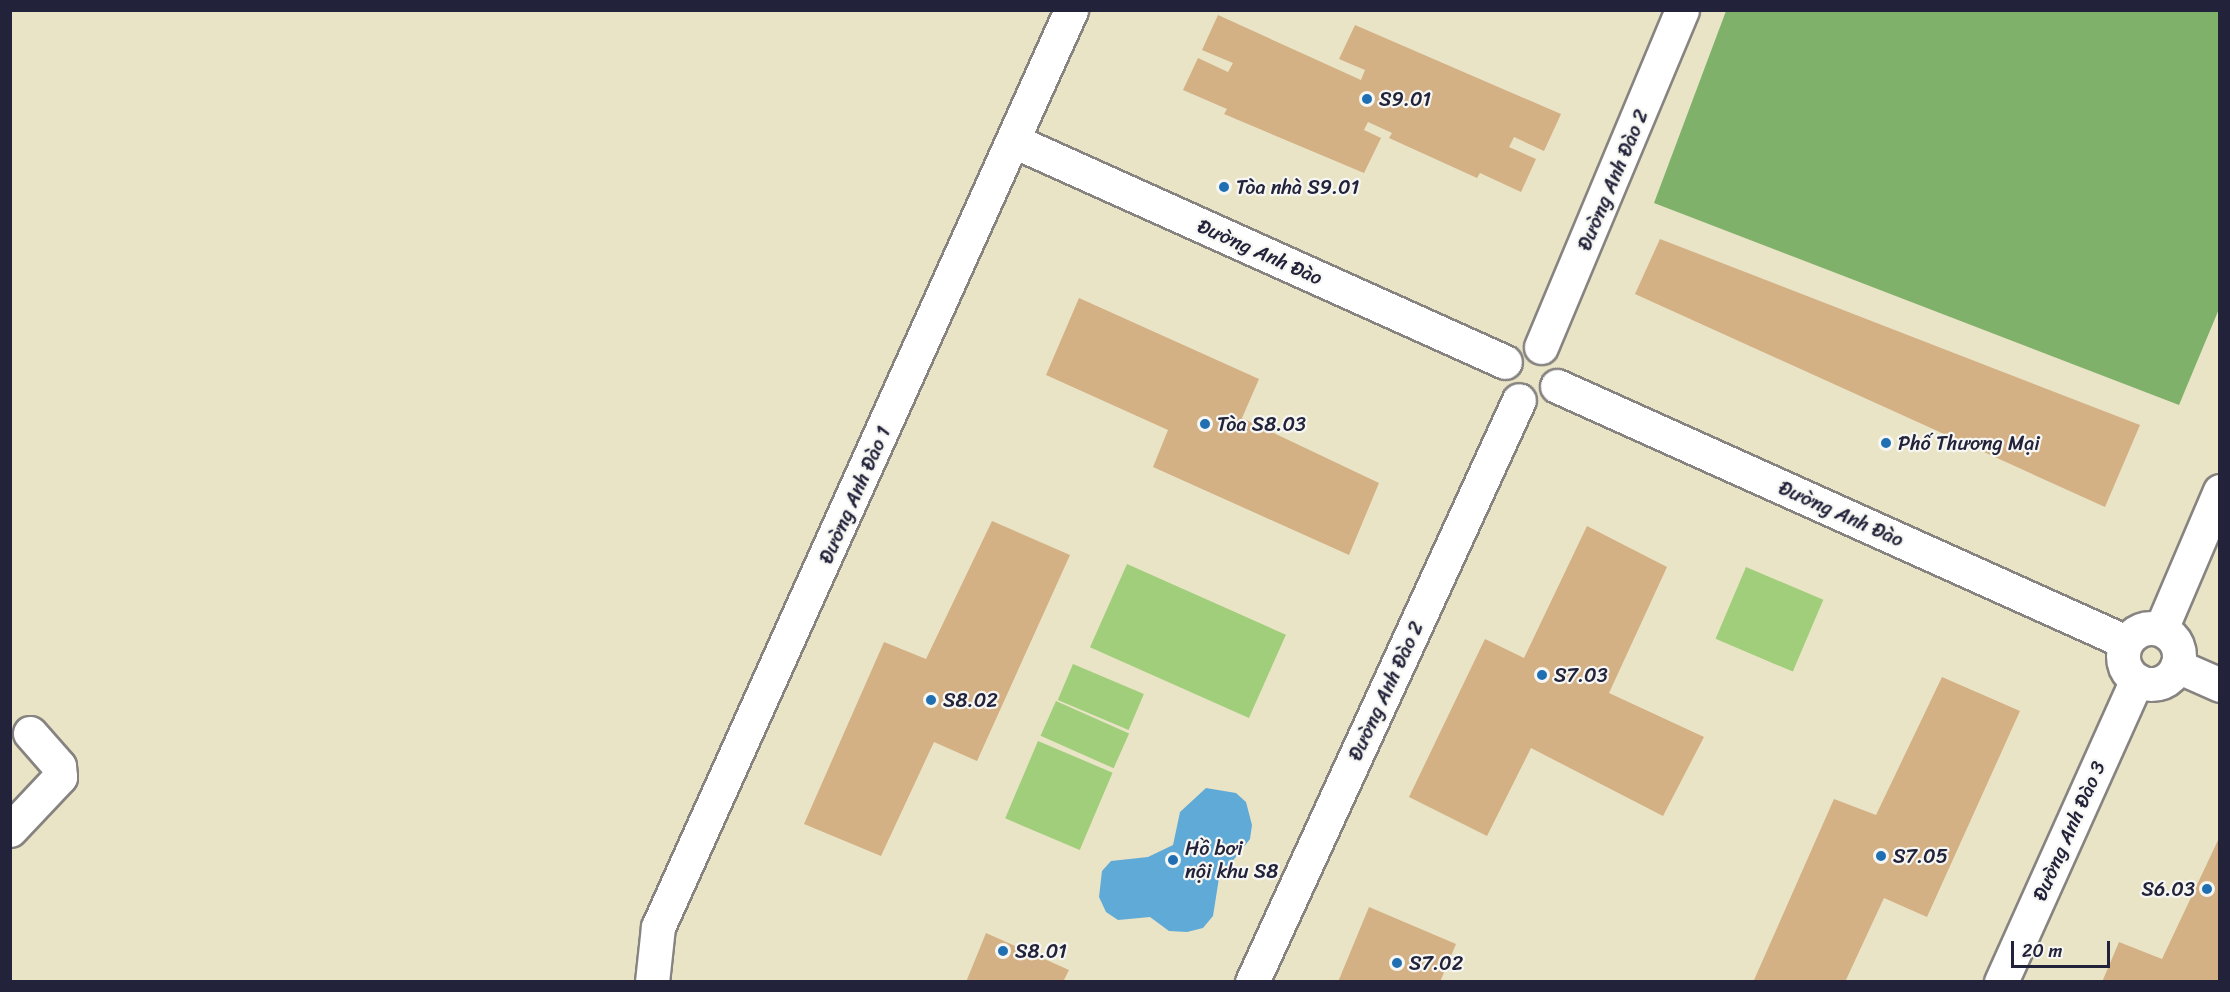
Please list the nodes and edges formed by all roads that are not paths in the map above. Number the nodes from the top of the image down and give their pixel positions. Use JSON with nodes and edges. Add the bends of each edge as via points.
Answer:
{"nodes":[{"id":1,"x":1071,"y":10,"type":"edge"},
{"id":2,"x":1682,"y":10,"type":"edge"},
{"id":3,"x":1016,"y":142,"type":"junction"},
{"id":4,"x":1541,"y":347,"type":"junction"},
{"id":5,"x":1505,"y":363,"type":"junction"},
{"id":6,"x":1557,"y":386,"type":"junction"},
{"id":7,"x":1519,"y":400,"type":"junction"},
{"id":8,"x":2220,"y":491,"type":"edge"},
{"id":9,"x":2161,"y":629,"type":"junction"},
{"id":10,"x":2126,"y":642,"type":"junction"},
{"id":11,"x":2177,"y":666,"type":"junction"},
{"id":12,"x":2137,"y":680,"type":"junction"},
{"id":13,"x":2220,"y":685,"type":"edge"},
{"id":14,"x":30,"y":733,"type":"dead end"},
{"id":15,"x":10,"y":830,"type":"edge"},
{"id":16,"x":652,"y":981,"type":"edge"},
{"id":17,"x":1252,"y":981,"type":"edge"},
{"id":18,"x":2001,"y":981,"type":"edge"}],
"edges":[{"from":1,"to":3,"type":"street","name":"Đường Anh Đào 1"},
{"from":2,"to":4,"type":"street","name":"Đường Anh Đào 2"},
{"from":3,"to":5,"type":"street","name":"Đường Anh Đào"},
{"from":3,"to":16,"type":"street","name":"Đường Anh Đào 1","via":[[658,927]]},
{"from":4,"to":5,"type":"street","via":[[1516,349]]},
{"from":4,"to":6,"type":"street","via":[[1558,364]]},
{"from":5,"to":7,"type":"street","via":[[1504,384]]},
{"from":6,"to":7,"type":"street","via":[[1541,400]]},
{"from":6,"to":10,"type":"street","name":"Đường Anh Đào"},
{"from":7,"to":17,"type":"street","name":"Đường Anh Đào 2"},
{"from":8,"to":9,"type":"street"},
{"from":9,"to":10,"type":"street","via":[[2138,630]]},
{"from":9,"to":11,"type":"street","via":[[2177,644]]},
{"from":10,"to":12,"type":"street","via":[[2124,664]]},
{"from":11,"to":12,"type":"street","via":[[2158,683]]},
{"from":11,"to":13,"type":"street"},
{"from":12,"to":18,"type":"street","name":"Đường Anh Đào 3"},
{"from":14,"to":15,"type":"street","via":[[59,766],[60,777]]}]}
